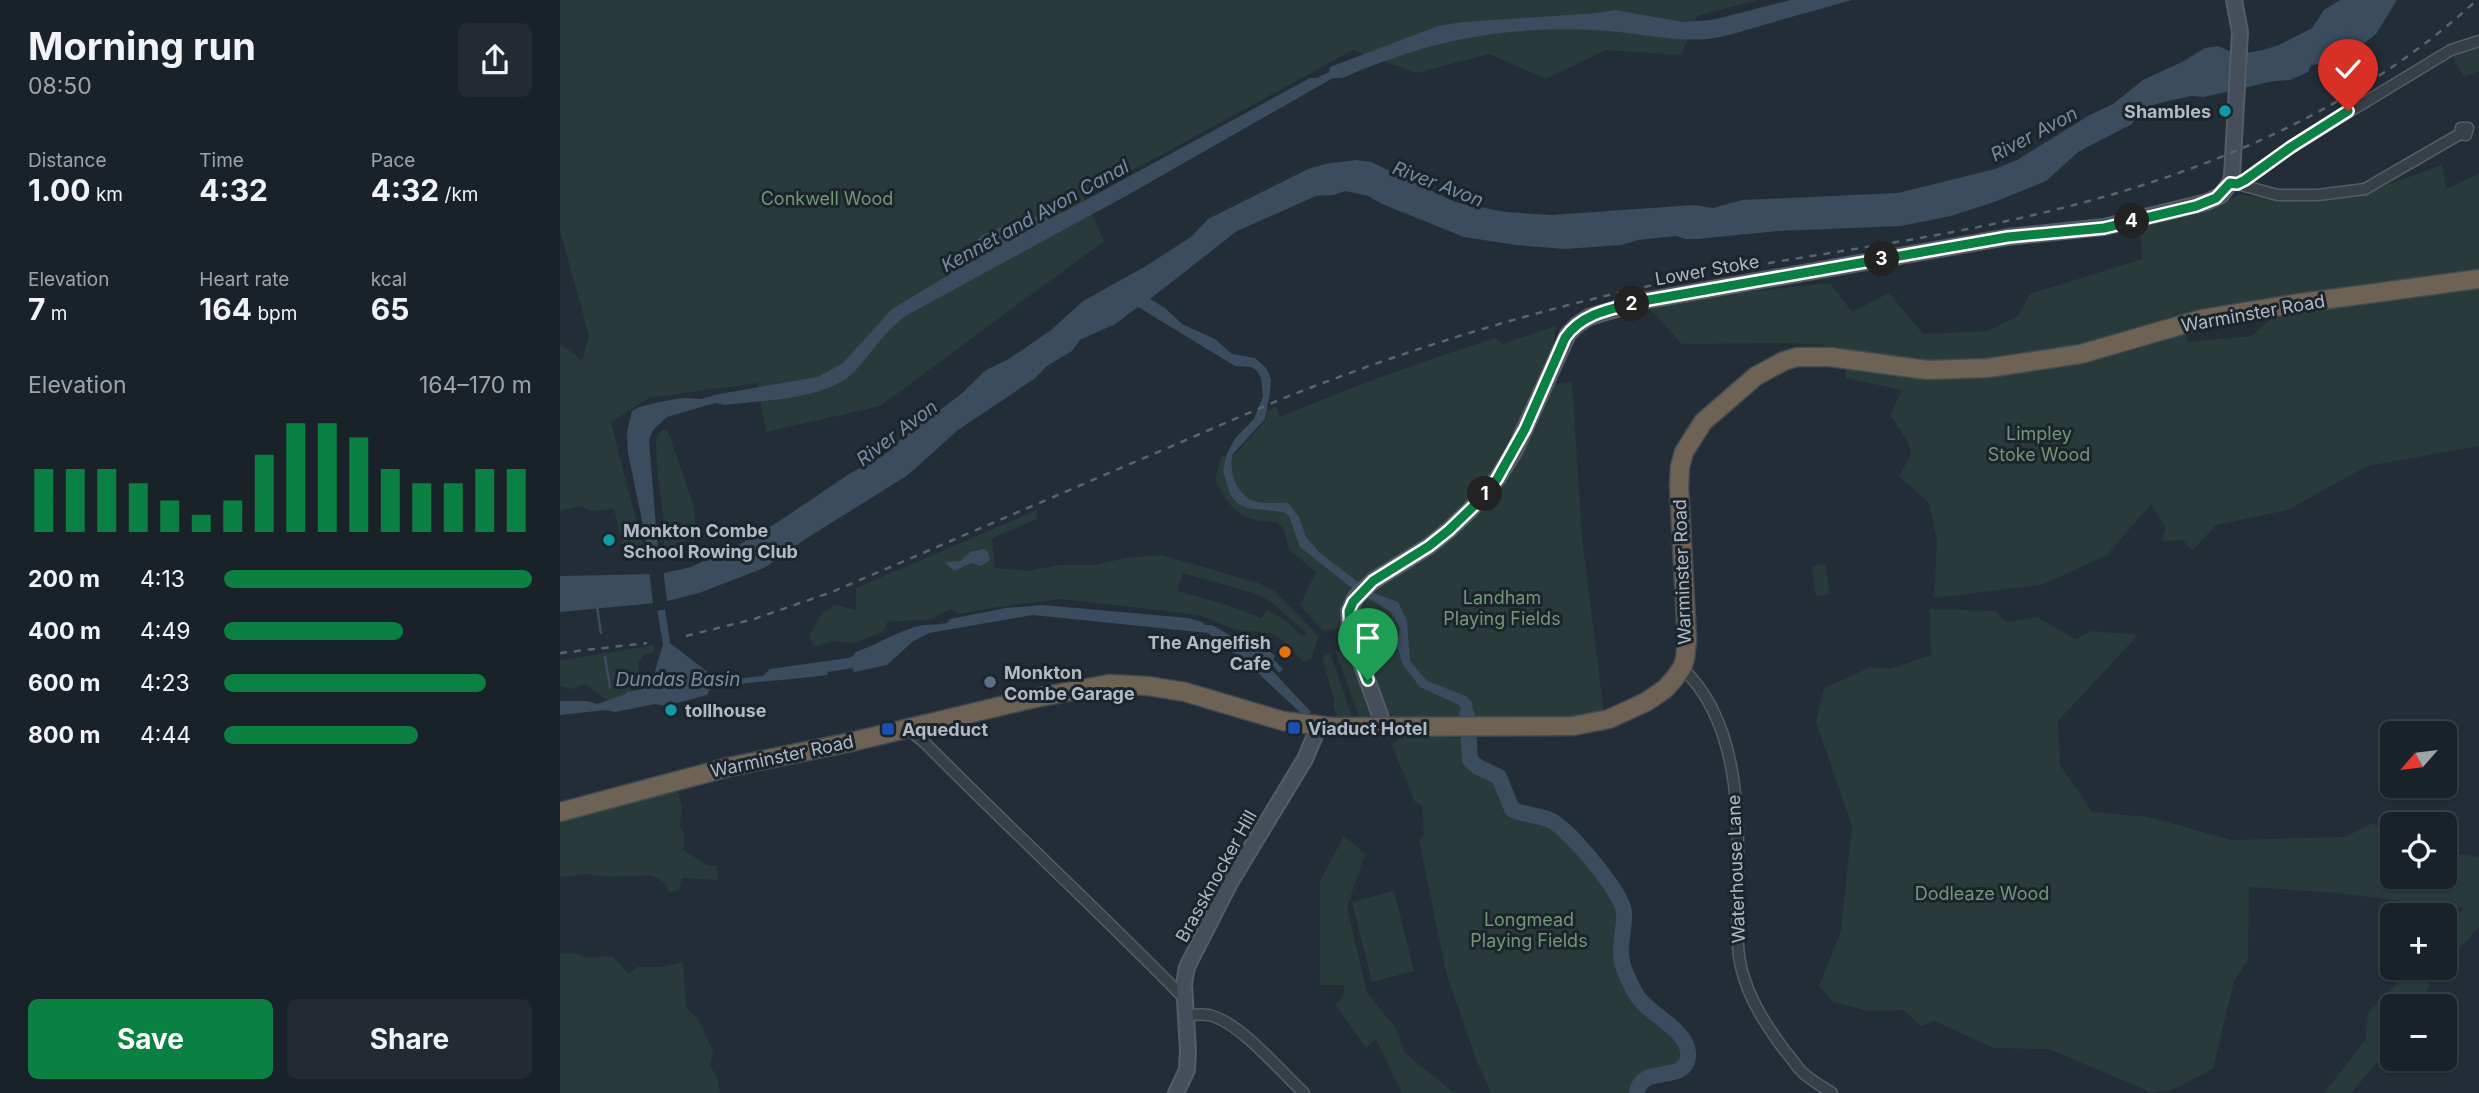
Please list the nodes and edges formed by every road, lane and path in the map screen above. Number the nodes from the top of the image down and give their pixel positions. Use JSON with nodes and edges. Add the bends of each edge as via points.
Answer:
{"nodes":[{"id":1,"x":2234,"y":0,"type":"edge"},
{"id":2,"x":2479,"y":41,"type":"edge"},
{"id":3,"x":2460,"y":134,"type":"dead end"},
{"id":4,"x":2234,"y":184,"type":"junction"},
{"id":5,"x":2479,"y":278,"type":"edge"},
{"id":6,"x":1682,"y":668,"type":"junction"},
{"id":7,"x":1384,"y":726,"type":"junction"},
{"id":8,"x":908,"y":729,"type":"junction"},
{"id":9,"x":1312,"y":730,"type":"junction"},
{"id":10,"x":560,"y":812,"type":"edge"},
{"id":11,"x":1184,"y":998,"type":"junction"},
{"id":12,"x":1186,"y":1015,"type":"junction"},
{"id":13,"x":1176,"y":1093,"type":"edge"},
{"id":14,"x":1304,"y":1093,"type":"edge"},
{"id":15,"x":1832,"y":1093,"type":"edge"}],
"edges":[{"from":1,"to":4,"type":"main road","via":[[2239,18]]},
{"from":2,"to":4,"type":"street","via":[[2451,50]]},
{"from":3,"to":4,"type":"street","via":[[2365,189],[2278,195]]},
{"from":4,"to":7,"type":"main road","name":"Lower Stoke","via":[[2196,206],[2104,228],[2008,237],[1816,270],[1643,301],[1589,317],[1565,338],[1515,450],[1480,500],[1439,538],[1361,592],[1349,611],[1350,633]]},
{"from":5,"to":6,"type":"highway","name":"Warminster Road","via":[[2202,318],[2081,354],[2000,366],[1927,370],[1814,355],[1784,361],[1756,376],[1703,422],[1684,453],[1679,487],[1687,640]]},
{"from":6,"to":7,"type":"highway","name":"Warminster Road","via":[[1665,689],[1629,712],[1598,722],[1573,726]]},
{"from":6,"to":15,"type":"street","name":"Waterhouse Lane","via":[[1720,722],[1730,756],[1739,850],[1737,940],[1749,991],[1763,1021],[1801,1072]]},
{"from":7,"to":9,"type":"highway","name":"Warminster Road"},
{"from":8,"to":9,"type":"highway","name":"Warminster Road","via":[[1035,698],[1121,684],[1185,692]]},
{"from":8,"to":10,"type":"highway","name":"Warminster Road","via":[[729,767]]},
{"from":8,"to":11,"type":"street"},
{"from":9,"to":11,"type":"main road","name":"Brassknocker Hill","via":[[1305,759],[1231,881],[1187,967]]},
{"from":11,"to":12,"type":"main road","name":"Brassknocker Hill"},
{"from":12,"to":13,"type":"main road","name":"Brassknocker Hill","via":[[1187,1070]]},
{"from":12,"to":14,"type":"street","via":[[1209,1015],[1247,1037]]}]}
